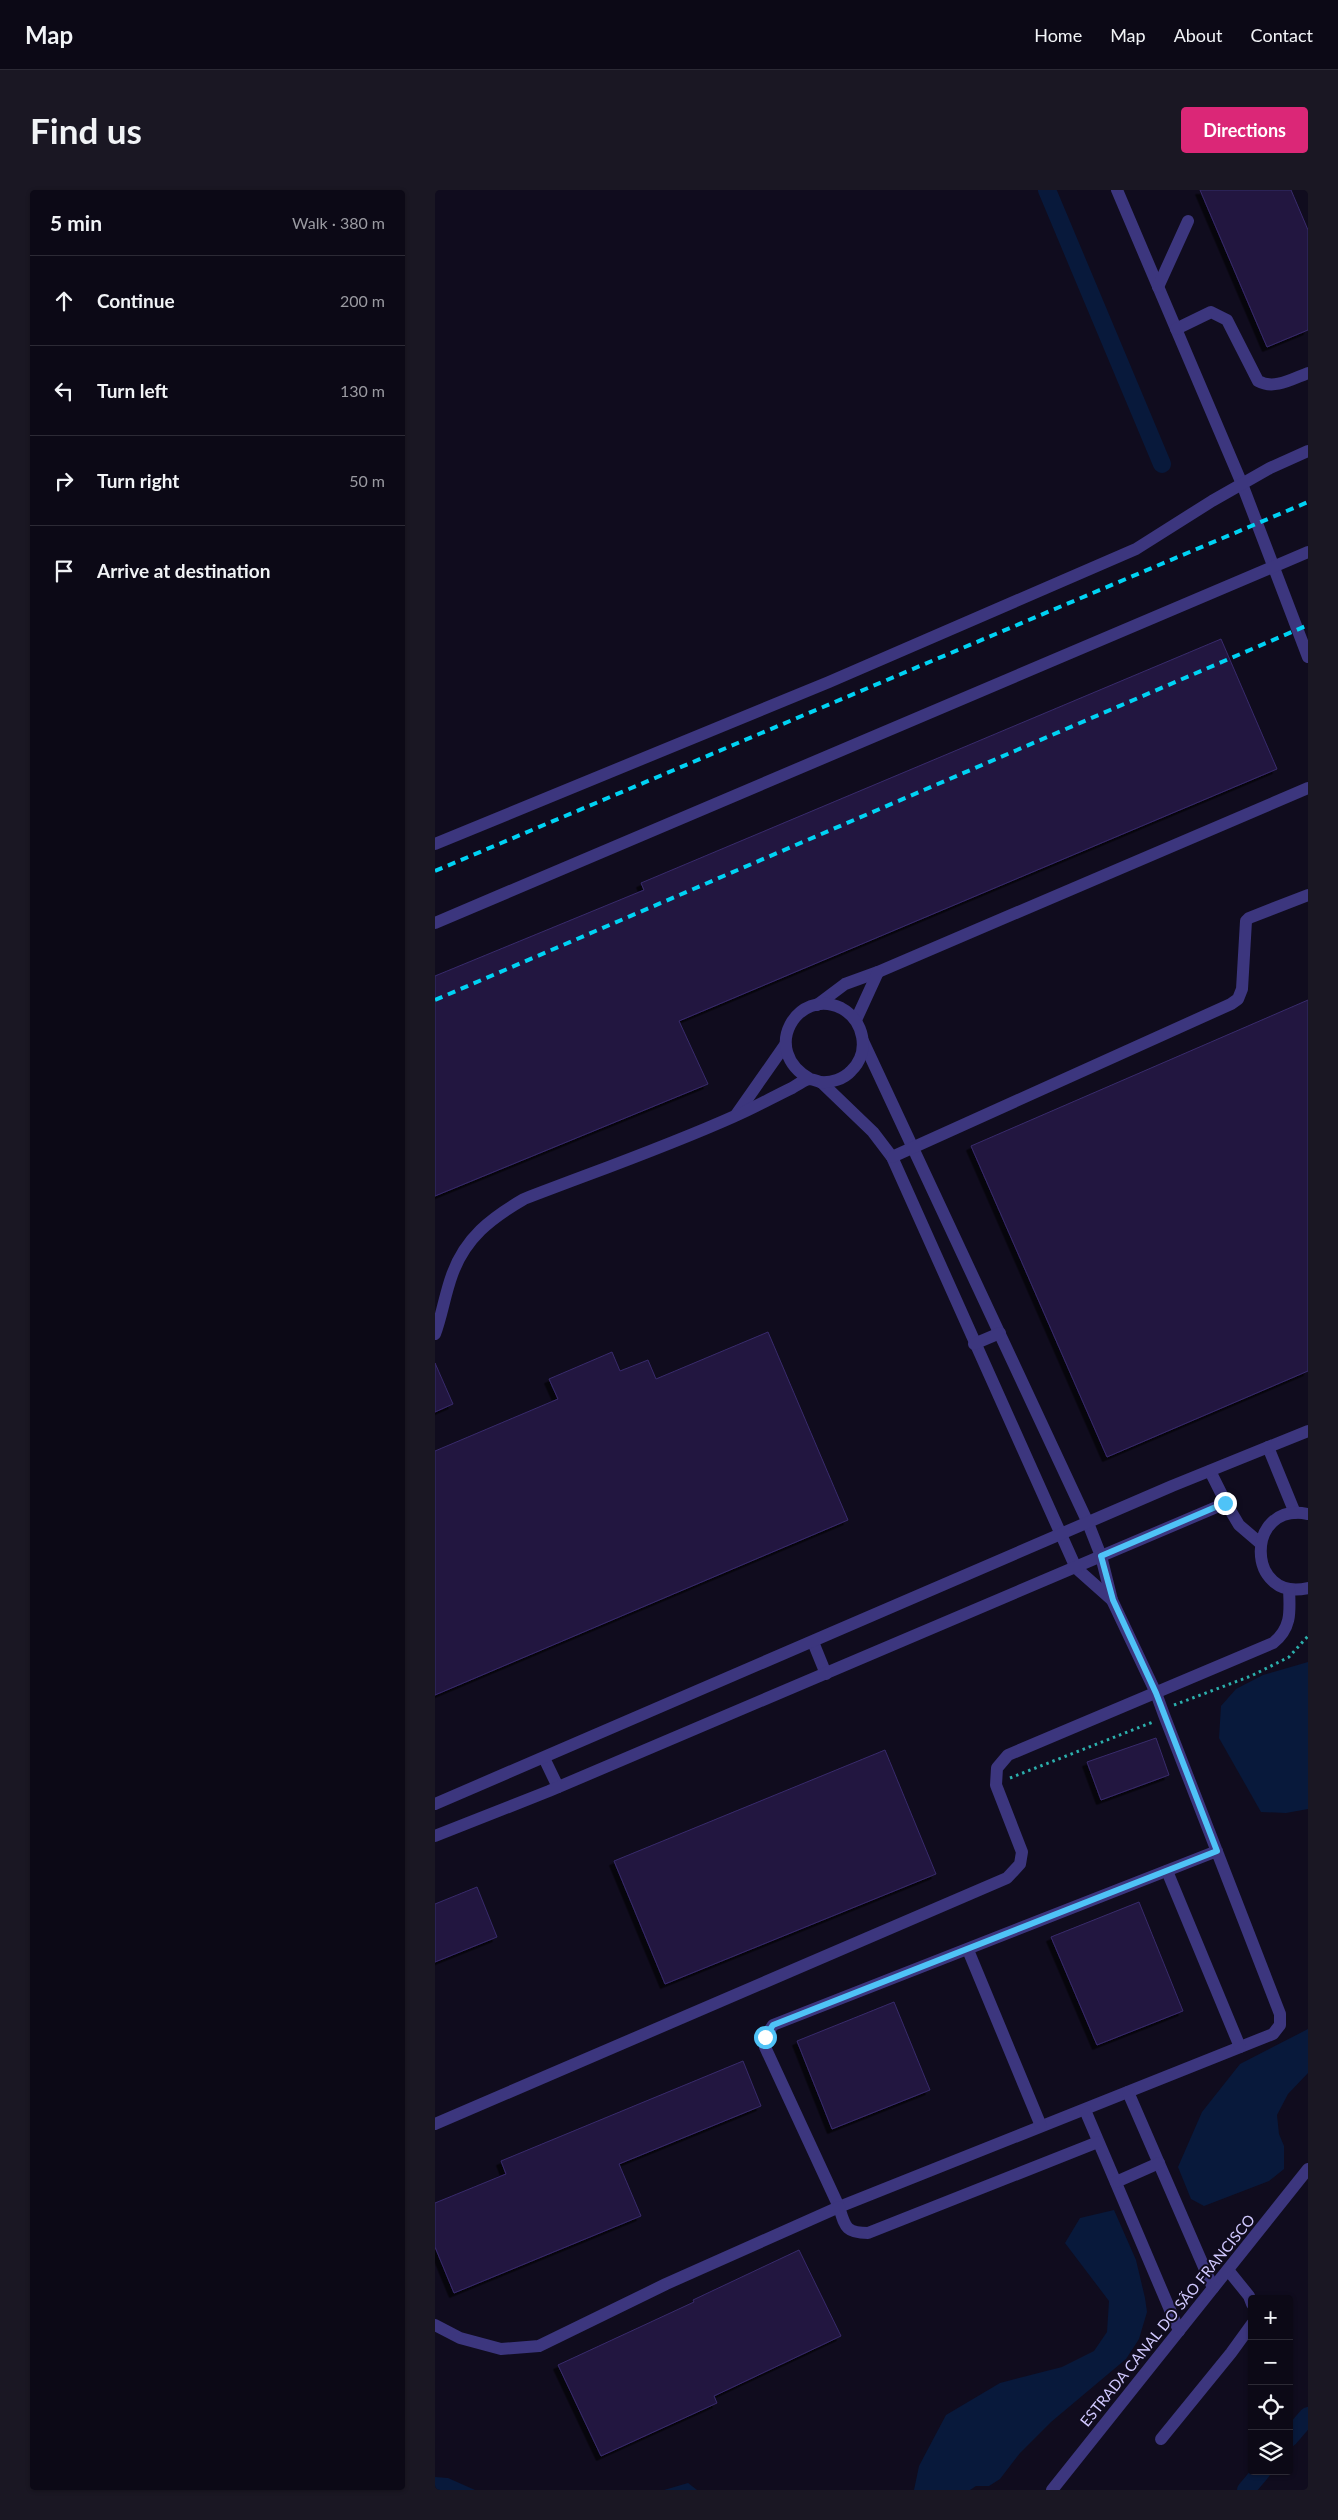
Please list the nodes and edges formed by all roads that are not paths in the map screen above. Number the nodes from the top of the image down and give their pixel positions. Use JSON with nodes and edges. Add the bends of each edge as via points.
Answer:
{"nodes":[{"id":1,"x":1117,"y":190,"type":"edge"},
{"id":2,"x":1189,"y":222,"type":"dead end"},
{"id":3,"x":1158,"y":287,"type":"junction"},
{"id":4,"x":1176,"y":329,"type":"junction"},
{"id":5,"x":1308,"y":373,"type":"edge"},
{"id":6,"x":1308,"y":451,"type":"edge"},
{"id":7,"x":1242,"y":484,"type":"junction"},
{"id":8,"x":1308,"y":552,"type":"edge"},
{"id":9,"x":1274,"y":567,"type":"junction"},
{"id":10,"x":1308,"y":656,"type":"edge"},
{"id":11,"x":1308,"y":788,"type":"edge"},
{"id":12,"x":435,"y":844,"type":"edge"},
{"id":13,"x":1308,"y":895,"type":"edge"},
{"id":14,"x":435,"y":923,"type":"edge"},
{"id":15,"x":878,"y":972,"type":"junction"},
{"id":16,"x":817,"y":1005,"type":"junction"},
{"id":17,"x":856,"y":1020,"type":"junction"},
{"id":18,"x":863,"y":1041,"type":"junction"},
{"id":19,"x":785,"y":1045,"type":"junction"},
{"id":20,"x":815,"y":1080,"type":"junction"},
{"id":21,"x":734,"y":1117,"type":"junction"},
{"id":22,"x":914,"y":1148,"type":"junction"},
{"id":23,"x":892,"y":1157,"type":"junction"},
{"id":24,"x":435,"y":1334,"type":"edge"},
{"id":25,"x":1000,"y":1334,"type":"junction"},
{"id":26,"x":974,"y":1344,"type":"junction"},
{"id":27,"x":1308,"y":1431,"type":"edge"},
{"id":28,"x":1268,"y":1447,"type":"junction"},
{"id":29,"x":1210,"y":1471,"type":"junction"},
{"id":30,"x":1225,"y":1503,"type":"junction"},
{"id":31,"x":1304,"y":1513,"type":"edge"},
{"id":32,"x":1088,"y":1523,"type":"junction"},
{"id":33,"x":1060,"y":1535,"type":"junction"},
{"id":34,"x":1260,"y":1542,"type":"junction"},
{"id":35,"x":1101,"y":1556,"type":"junction"},
{"id":36,"x":1076,"y":1568,"type":"junction"},
{"id":37,"x":1308,"y":1588,"type":"edge"},
{"id":38,"x":1289,"y":1589,"type":"junction"},
{"id":39,"x":1113,"y":1600,"type":"junction"},
{"id":40,"x":813,"y":1642,"type":"junction"},
{"id":41,"x":826,"y":1674,"type":"junction"},
{"id":42,"x":1156,"y":1693,"type":"junction"},
{"id":43,"x":544,"y":1758,"type":"junction"},
{"id":44,"x":558,"y":1787,"type":"junction"},
{"id":45,"x":435,"y":1804,"type":"edge"},
{"id":46,"x":435,"y":1836,"type":"edge"},
{"id":47,"x":1217,"y":1851,"type":"junction"},
{"id":48,"x":1167,"y":1871,"type":"junction"},
{"id":49,"x":968,"y":1950,"type":"junction"},
{"id":50,"x":1240,"y":2047,"type":"junction"},
{"id":51,"x":1128,"y":2092,"type":"junction"},
{"id":52,"x":1085,"y":2110,"type":"junction"},
{"id":53,"x":435,"y":2124,"type":"edge"},
{"id":54,"x":1041,"y":2126,"type":"junction"},
{"id":55,"x":1098,"y":2142,"type":"junction"},
{"id":56,"x":1159,"y":2163,"type":"junction"},
{"id":57,"x":1308,"y":2170,"type":"edge"},
{"id":58,"x":1116,"y":2182,"type":"junction"},
{"id":59,"x":839,"y":2207,"type":"junction"},
{"id":60,"x":1228,"y":2270,"type":"junction"},
{"id":61,"x":1213,"y":2288,"type":"junction"},
{"id":62,"x":1248,"y":2295,"type":"edge"},
{"id":63,"x":435,"y":2325,"type":"edge"},
{"id":64,"x":1248,"y":2330,"type":"edge"},
{"id":65,"x":1179,"y":2331,"type":"junction"},
{"id":66,"x":1161,"y":2439,"type":"dead end"},
{"id":67,"x":1052,"y":2490,"type":"edge"}],
"edges":[{"from":1,"to":3,"type":"street"},
{"from":2,"to":3,"type":"street"},
{"from":3,"to":4,"type":"street"},
{"from":4,"to":5,"type":"street","via":[[1211,312],[1227,320],[1258,381],[1273,385]]},
{"from":4,"to":7,"type":"street"},
{"from":6,"to":7,"type":"street"},
{"from":7,"to":9,"type":"street"},
{"from":7,"to":12,"type":"street","via":[[1180,519],[1136,549],[829,682]]},
{"from":8,"to":9,"type":"street"},
{"from":9,"to":10,"type":"street"},
{"from":9,"to":14,"type":"street"},
{"from":11,"to":15,"type":"street"},
{"from":13,"to":22,"type":"street","via":[[1246,922],[1242,989],[1231,1004]]},
{"from":15,"to":16,"type":"street","via":[[845,984]]},
{"from":15,"to":17,"type":"street"},
{"from":16,"to":17,"type":"street","via":[[839,1007]]},
{"from":16,"to":19,"type":"street","via":[[806,1008],[790,1024]]},
{"from":17,"to":18,"type":"street"},
{"from":18,"to":20,"type":"street","via":[[860,1057],[851,1071],[832,1081]]},
{"from":18,"to":22,"type":"street"},
{"from":19,"to":20,"type":"street","via":[[792,1066]]},
{"from":19,"to":21,"type":"street"},
{"from":20,"to":21,"type":"street"},
{"from":20,"to":23,"type":"street","via":[[873,1132]]},
{"from":21,"to":24,"type":"street","via":[[524,1200],[493,1218],[468,1243],[452,1274]]},
{"from":22,"to":23,"type":"street"},
{"from":22,"to":25,"type":"street"},
{"from":23,"to":26,"type":"street"},
{"from":25,"to":26,"type":"street"},
{"from":25,"to":32,"type":"street"},
{"from":26,"to":33,"type":"street"},
{"from":27,"to":28,"type":"street"},
{"from":28,"to":29,"type":"street"},
{"from":28,"to":31,"type":"street"},
{"from":29,"to":30,"type":"street"},
{"from":29,"to":32,"type":"street"},
{"from":30,"to":34,"type":"street","via":[[1239,1525]]},
{"from":30,"to":35,"type":"street"},
{"from":31,"to":34,"type":"street","via":[[1283,1516],[1272,1522]]},
{"from":32,"to":33,"type":"street"},
{"from":32,"to":35,"type":"street"},
{"from":33,"to":36,"type":"street"},
{"from":33,"to":40,"type":"street"},
{"from":34,"to":38,"type":"street","via":[[1259,1555],[1269,1576]]},
{"from":35,"to":36,"type":"street"},
{"from":35,"to":39,"type":"street"},
{"from":36,"to":39,"type":"street"},
{"from":36,"to":41,"type":"street"},
{"from":37,"to":38,"type":"street"},
{"from":38,"to":42,"type":"street","via":[[1290,1620],[1280,1638]]},
{"from":39,"to":42,"type":"street"},
{"from":40,"to":41,"type":"street"},
{"from":40,"to":43,"type":"street"},
{"from":41,"to":44,"type":"street"},
{"from":42,"to":47,"type":"street"},
{"from":42,"to":53,"type":"street","via":[[1008,1755],[997,1768],[996,1785],[1022,1852],[1020,1864],[1007,1878]]},
{"from":43,"to":44,"type":"street"},
{"from":43,"to":45,"type":"street"},
{"from":44,"to":46,"type":"street"},
{"from":47,"to":48,"type":"street"},
{"from":47,"to":50,"type":"street","via":[[1280,2014],[1280,2025],[1273,2034]]},
{"from":48,"to":49,"type":"street"},
{"from":48,"to":50,"type":"street"},
{"from":49,"to":54,"type":"street"},
{"from":49,"to":59,"type":"street","via":[[773,2025],[765,2037],[765,2047]]},
{"from":50,"to":51,"type":"street"},
{"from":51,"to":52,"type":"street"},
{"from":51,"to":56,"type":"street"},
{"from":52,"to":54,"type":"street"},
{"from":52,"to":55,"type":"street"},
{"from":54,"to":59,"type":"street"},
{"from":55,"to":58,"type":"street"},
{"from":55,"to":59,"type":"street","via":[[867,2232],[854,2233],[845,2226]]},
{"from":56,"to":58,"type":"street"},
{"from":56,"to":61,"type":"street"},
{"from":57,"to":60,"type":"street","name":"ESTRADA CANAL DO SÃO FRANCISCO"},
{"from":58,"to":65,"type":"street"},
{"from":59,"to":63,"type":"street","via":[[666,2284],[539,2346],[501,2349],[460,2338]]},
{"from":60,"to":61,"type":"street","name":"ESTRADA CANAL DO SÃO FRANCISCO"},
{"from":60,"to":62,"type":"street"},
{"from":61,"to":65,"type":"street","name":"ESTRADA CANAL DO SÃO FRANCISCO"},
{"from":64,"to":66,"type":"street"},
{"from":65,"to":67,"type":"street","name":"ESTRADA CANAL DO SÃO FRANCISCO"}]}
